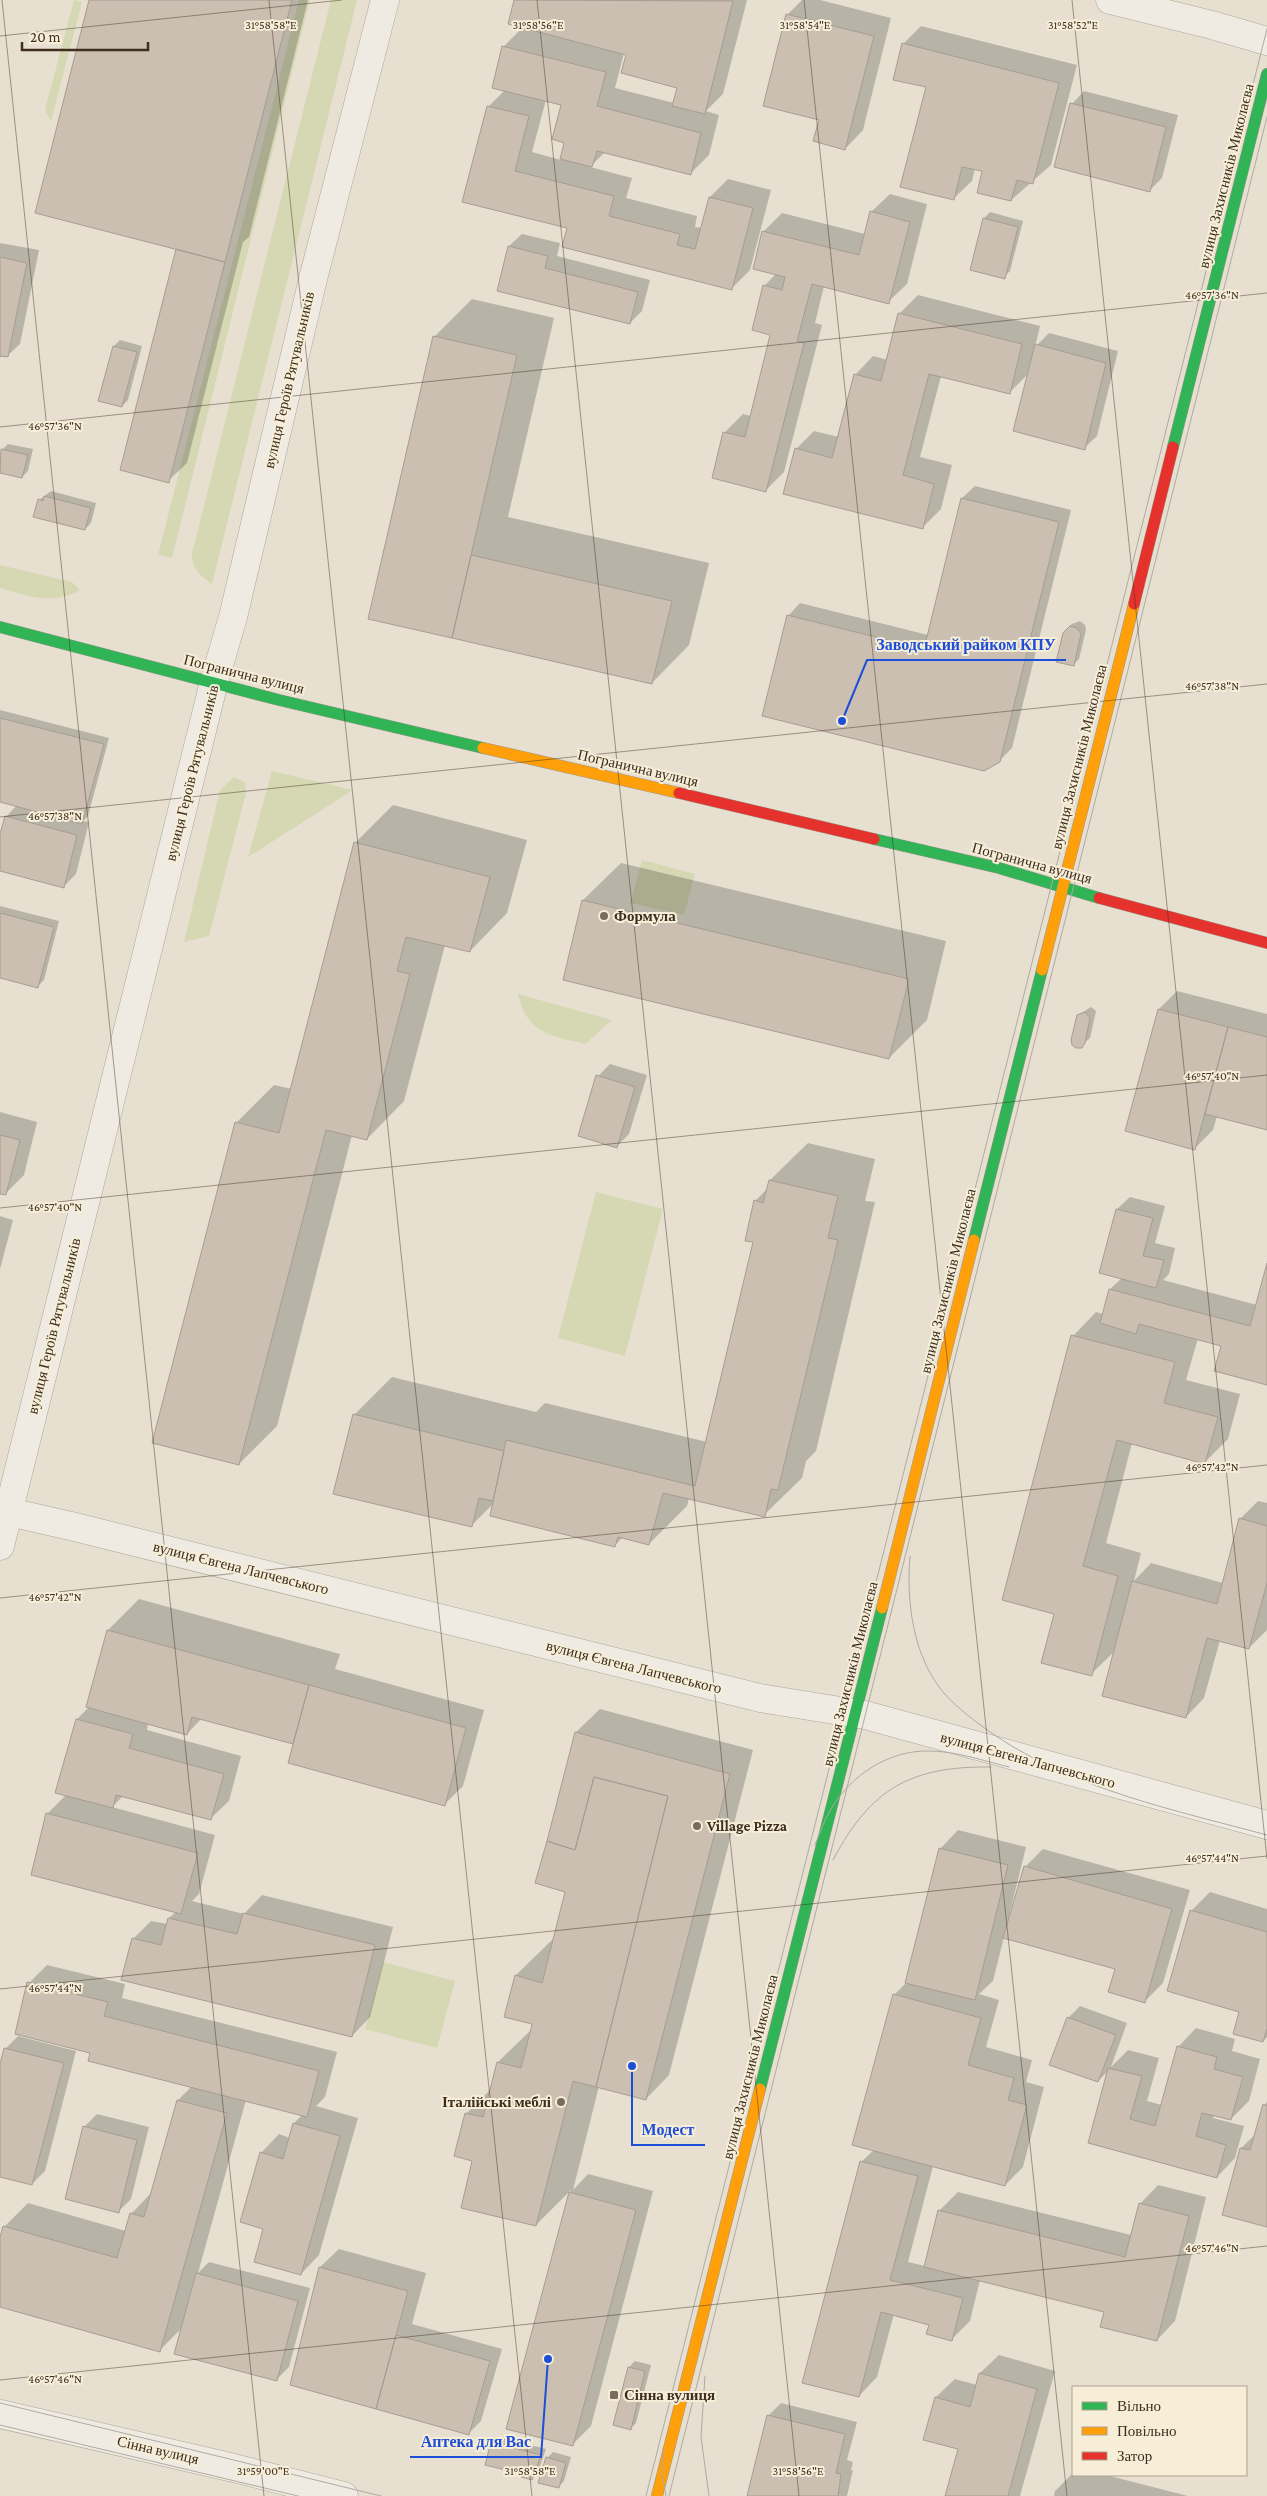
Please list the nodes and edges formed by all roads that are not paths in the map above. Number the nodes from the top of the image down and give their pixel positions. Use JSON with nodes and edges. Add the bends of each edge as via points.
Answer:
{"nodes":[{"id":1,"x":385,"y":0,"type":"edge"},
{"id":2,"x":1110,"y":0,"type":"edge"},
{"id":3,"x":1267,"y":41,"type":"edge"},
{"id":4,"x":1267,"y":74,"type":"edge"},
{"id":5,"x":0,"y":628,"type":"edge"},
{"id":6,"x":214,"y":682,"type":"junction"},
{"id":7,"x":1062,"y":886,"type":"junction"},
{"id":8,"x":1267,"y":943,"type":"edge"},
{"id":9,"x":4,"y":1511,"type":"edge"},
{"id":10,"x":0,"y":1546,"type":"edge"},
{"id":11,"x":855,"y":1713,"type":"junction"},
{"id":12,"x":1267,"y":1825,"type":"edge"},
{"id":13,"x":0,"y":2414,"type":"edge"},
{"id":14,"x":344,"y":2496,"type":"edge"},
{"id":15,"x":656,"y":2496,"type":"edge"}],
"edges":[{"from":1,"to":6,"type":"street","name":"вулиця Героїв Рятувальників","via":[[313,279],[233,617]]},
{"from":2,"to":3,"type":"street"},
{"from":4,"to":7,"type":"street","name":"вулиця Захисників Миколаєва"},
{"from":5,"to":6,"type":"street","name":"Погранична вулиця"},
{"from":6,"to":7,"type":"street","name":"Погранична вулиця","via":[[999,868]]},
{"from":6,"to":9,"type":"street","name":"вулиця Героїв Рятувальників"},
{"from":7,"to":8,"type":"street","name":"Погранична вулиця"},
{"from":7,"to":11,"type":"street","name":"вулиця Захисників Миколаєва"},
{"from":9,"to":10,"type":"street","name":"вулиця Героїв Рятувальників"},
{"from":9,"to":11,"type":"street","name":"вулиця Євгена Лапчевського","via":[[760,1698]]},
{"from":11,"to":12,"type":"street","name":"вулиця Євгена Лапчевського"},
{"from":11,"to":15,"type":"street","name":"вулиця Захисників Миколаєва"},
{"from":13,"to":14,"type":"street","name":"Сінна вулиця"}]}
